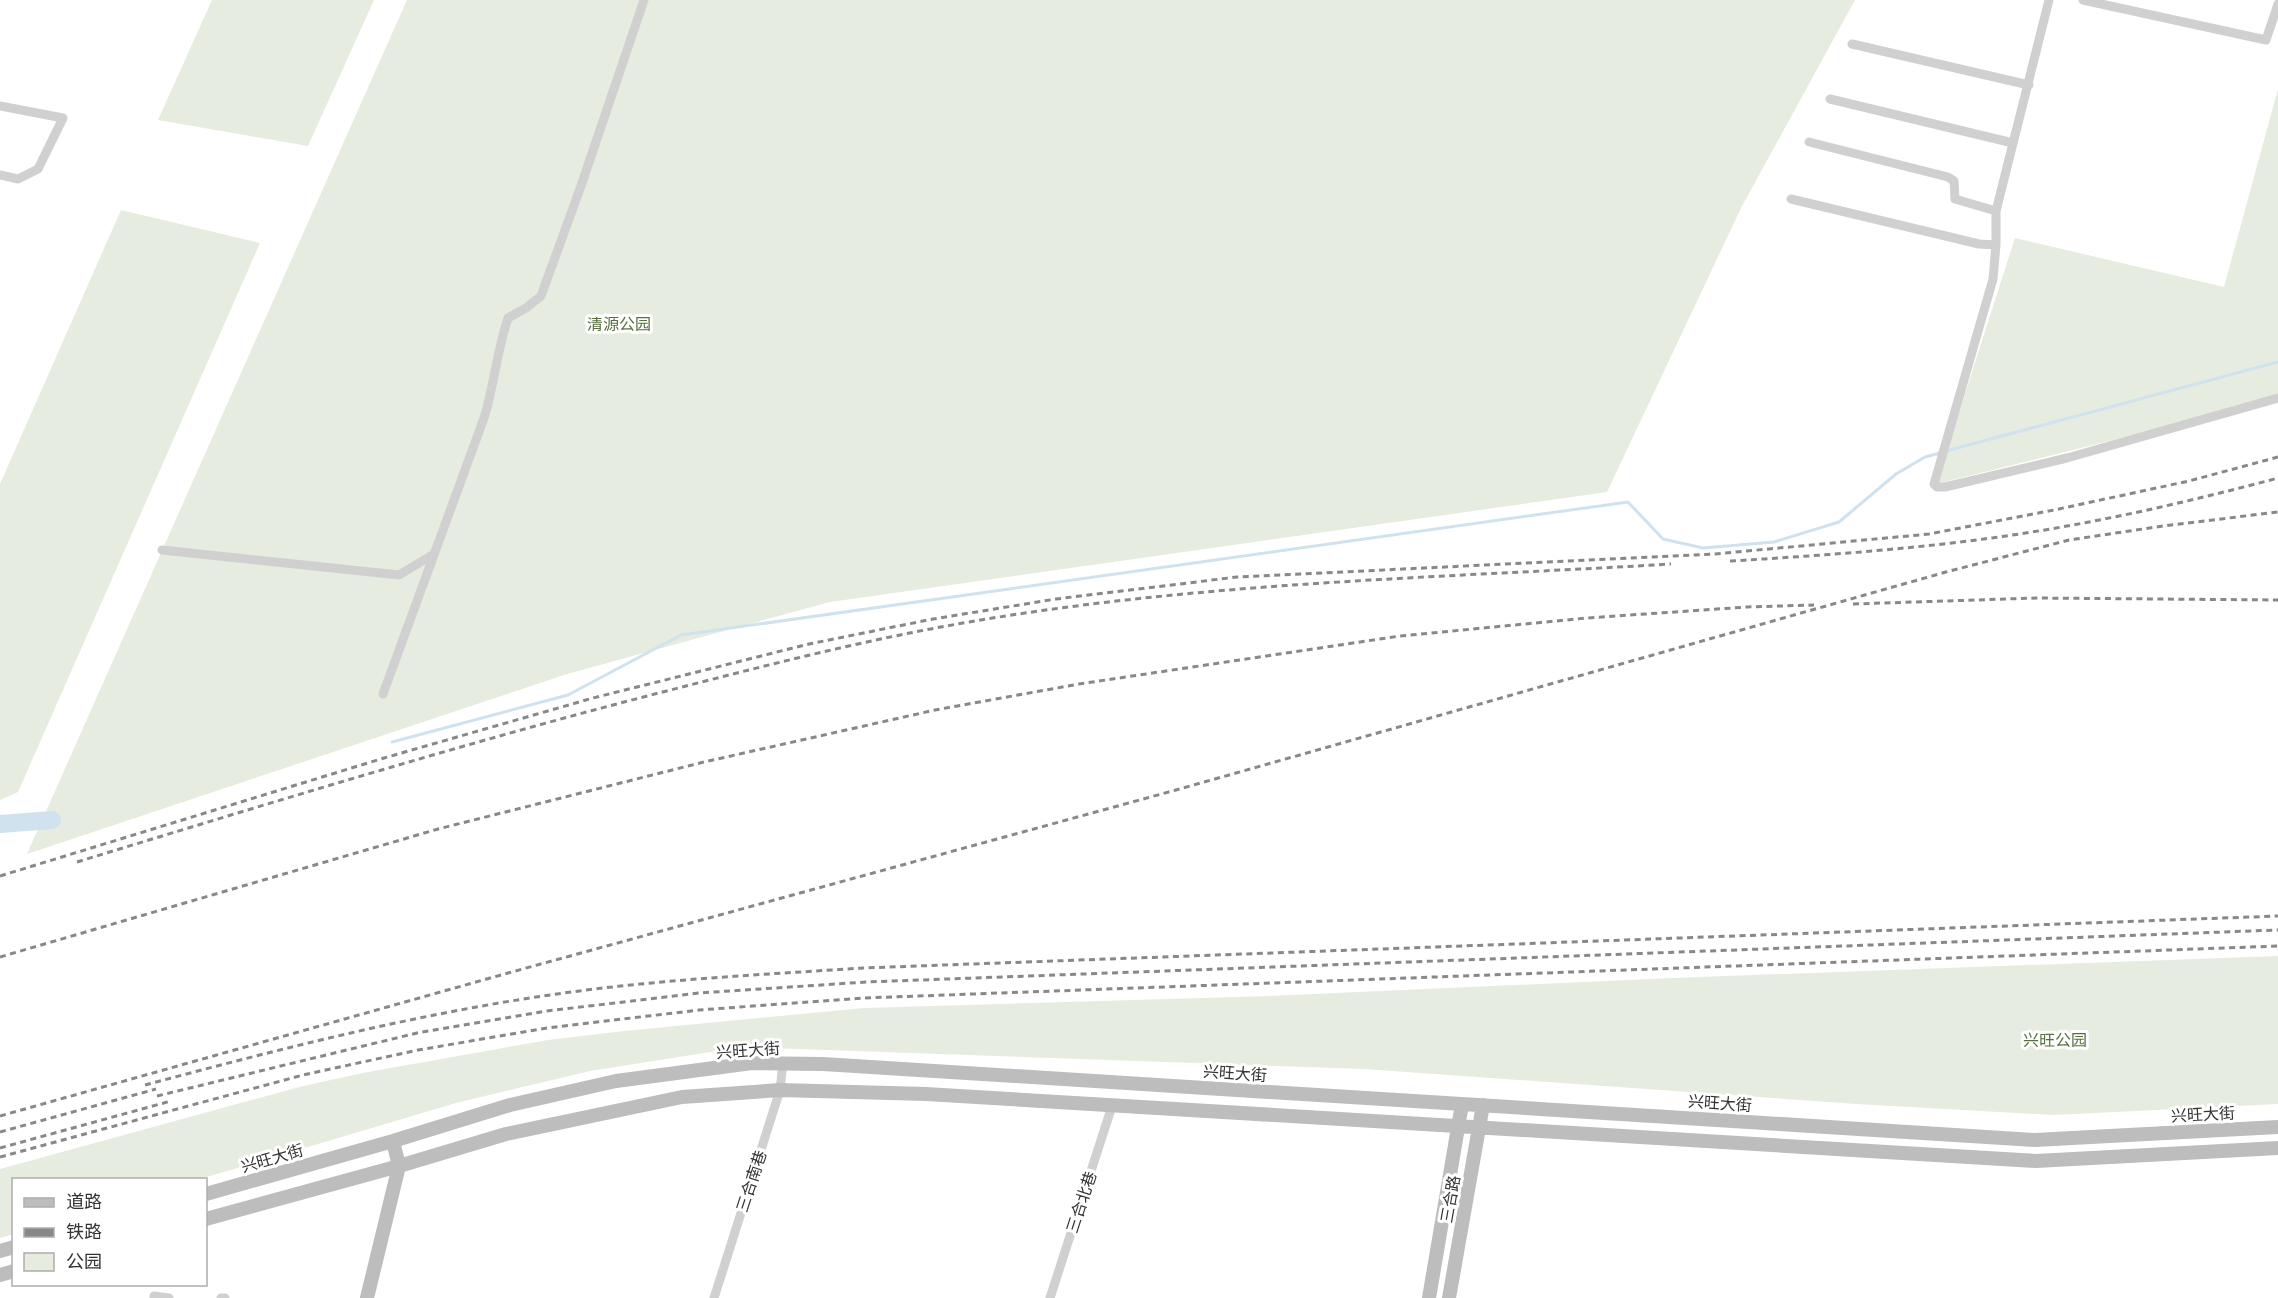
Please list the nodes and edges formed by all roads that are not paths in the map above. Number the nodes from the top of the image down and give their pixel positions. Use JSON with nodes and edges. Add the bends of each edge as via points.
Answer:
{"nodes":[{"id":1,"x":644,"y":0,"type":"edge"},
{"id":2,"x":2049,"y":0,"type":"edge"},
{"id":3,"x":2083,"y":0,"type":"edge"},
{"id":4,"x":2278,"y":4,"type":"edge"},
{"id":5,"x":1852,"y":44,"type":"dead end"},
{"id":6,"x":2029,"y":85,"type":"junction"},
{"id":7,"x":1830,"y":99,"type":"dead end"},
{"id":8,"x":0,"y":106,"type":"edge"},
{"id":9,"x":1809,"y":142,"type":"dead end"},
{"id":10,"x":2013,"y":143,"type":"junction"},
{"id":11,"x":0,"y":175,"type":"edge"},
{"id":12,"x":1791,"y":199,"type":"dead end"},
{"id":13,"x":1996,"y":212,"type":"junction"},
{"id":14,"x":1996,"y":245,"type":"junction"},
{"id":15,"x":2278,"y":398,"type":"edge"},
{"id":16,"x":162,"y":550,"type":"dead end"},
{"id":17,"x":434,"y":554,"type":"junction"},
{"id":18,"x":383,"y":694,"type":"dead end"},
{"id":19,"x":783,"y":1063,"type":"junction"},
{"id":20,"x":780,"y":1090,"type":"junction"},
{"id":21,"x":1462,"y":1104,"type":"junction"},
{"id":22,"x":1483,"y":1105,"type":"junction"},
{"id":23,"x":1112,"y":1106,"type":"junction"},
{"id":24,"x":1459,"y":1126,"type":"junction"},
{"id":25,"x":2278,"y":1127,"type":"edge"},
{"id":26,"x":1480,"y":1128,"type":"junction"},
{"id":27,"x":393,"y":1141,"type":"junction"},
{"id":28,"x":2278,"y":1149,"type":"edge"},
{"id":29,"x":399,"y":1166,"type":"junction"},
{"id":30,"x":207,"y":1194,"type":"edge"},
{"id":31,"x":207,"y":1219,"type":"edge"},
{"id":32,"x":154,"y":1298,"type":"edge"},
{"id":33,"x":169,"y":1298,"type":"edge"},
{"id":34,"x":367,"y":1298,"type":"edge"},
{"id":35,"x":714,"y":1298,"type":"edge"},
{"id":36,"x":1050,"y":1298,"type":"edge"},
{"id":37,"x":1429,"y":1298,"type":"edge"},
{"id":38,"x":1449,"y":1298,"type":"edge"}],
"edges":[{"from":1,"to":17,"type":"street","via":[[541,296],[507,318],[484,418]]},
{"from":2,"to":6,"type":"street"},
{"from":3,"to":4,"type":"street","via":[[2266,40]]},
{"from":5,"to":6,"type":"street"},
{"from":6,"to":10,"type":"street"},
{"from":7,"to":10,"type":"street"},
{"from":8,"to":11,"type":"street","via":[[63,118],[38,169],[18,179]]},
{"from":9,"to":13,"type":"street","via":[[1948,177],[1954,181],[1955,199]]},
{"from":10,"to":13,"type":"street"},
{"from":12,"to":14,"type":"street"},
{"from":13,"to":14,"type":"street"},
{"from":14,"to":15,"type":"street","via":[[1993,279],[1935,480],[1937,487],[2067,458]]},
{"from":16,"to":17,"type":"street","via":[[399,575]]},
{"from":17,"to":18,"type":"street"},
{"from":19,"to":20,"type":"street","name":"三合南巷"},
{"from":19,"to":21,"type":"main road","name":"兴旺大街"},
{"from":19,"to":27,"type":"main road","name":"兴旺大街","via":[[752,1063],[616,1081],[510,1105]]},
{"from":20,"to":23,"type":"main road","via":[[926,1094]]},
{"from":20,"to":29,"type":"main road","via":[[671,1099],[506,1134]]},
{"from":20,"to":35,"type":"street","name":"三合南巷"},
{"from":21,"to":22,"type":"main road","name":"兴旺大街"},
{"from":21,"to":24,"type":"main road","name":"三合路"},
{"from":22,"to":25,"type":"main road","name":"兴旺大街","via":[[2035,1140]]},
{"from":22,"to":26,"type":"main road","name":"三合路"},
{"from":23,"to":24,"type":"main road"},
{"from":23,"to":36,"type":"street","name":"三合北巷"},
{"from":24,"to":26,"type":"main road"},
{"from":24,"to":37,"type":"main road","name":"三合路"},
{"from":26,"to":28,"type":"main road","via":[[2036,1161]]},
{"from":26,"to":38,"type":"main road","name":"三合路"},
{"from":27,"to":29,"type":"main road"},
{"from":27,"to":30,"type":"main road","name":"兴旺大街"},
{"from":29,"to":31,"type":"main road"},
{"from":29,"to":34,"type":"main road"},
{"from":32,"to":33,"type":"street"}]}
